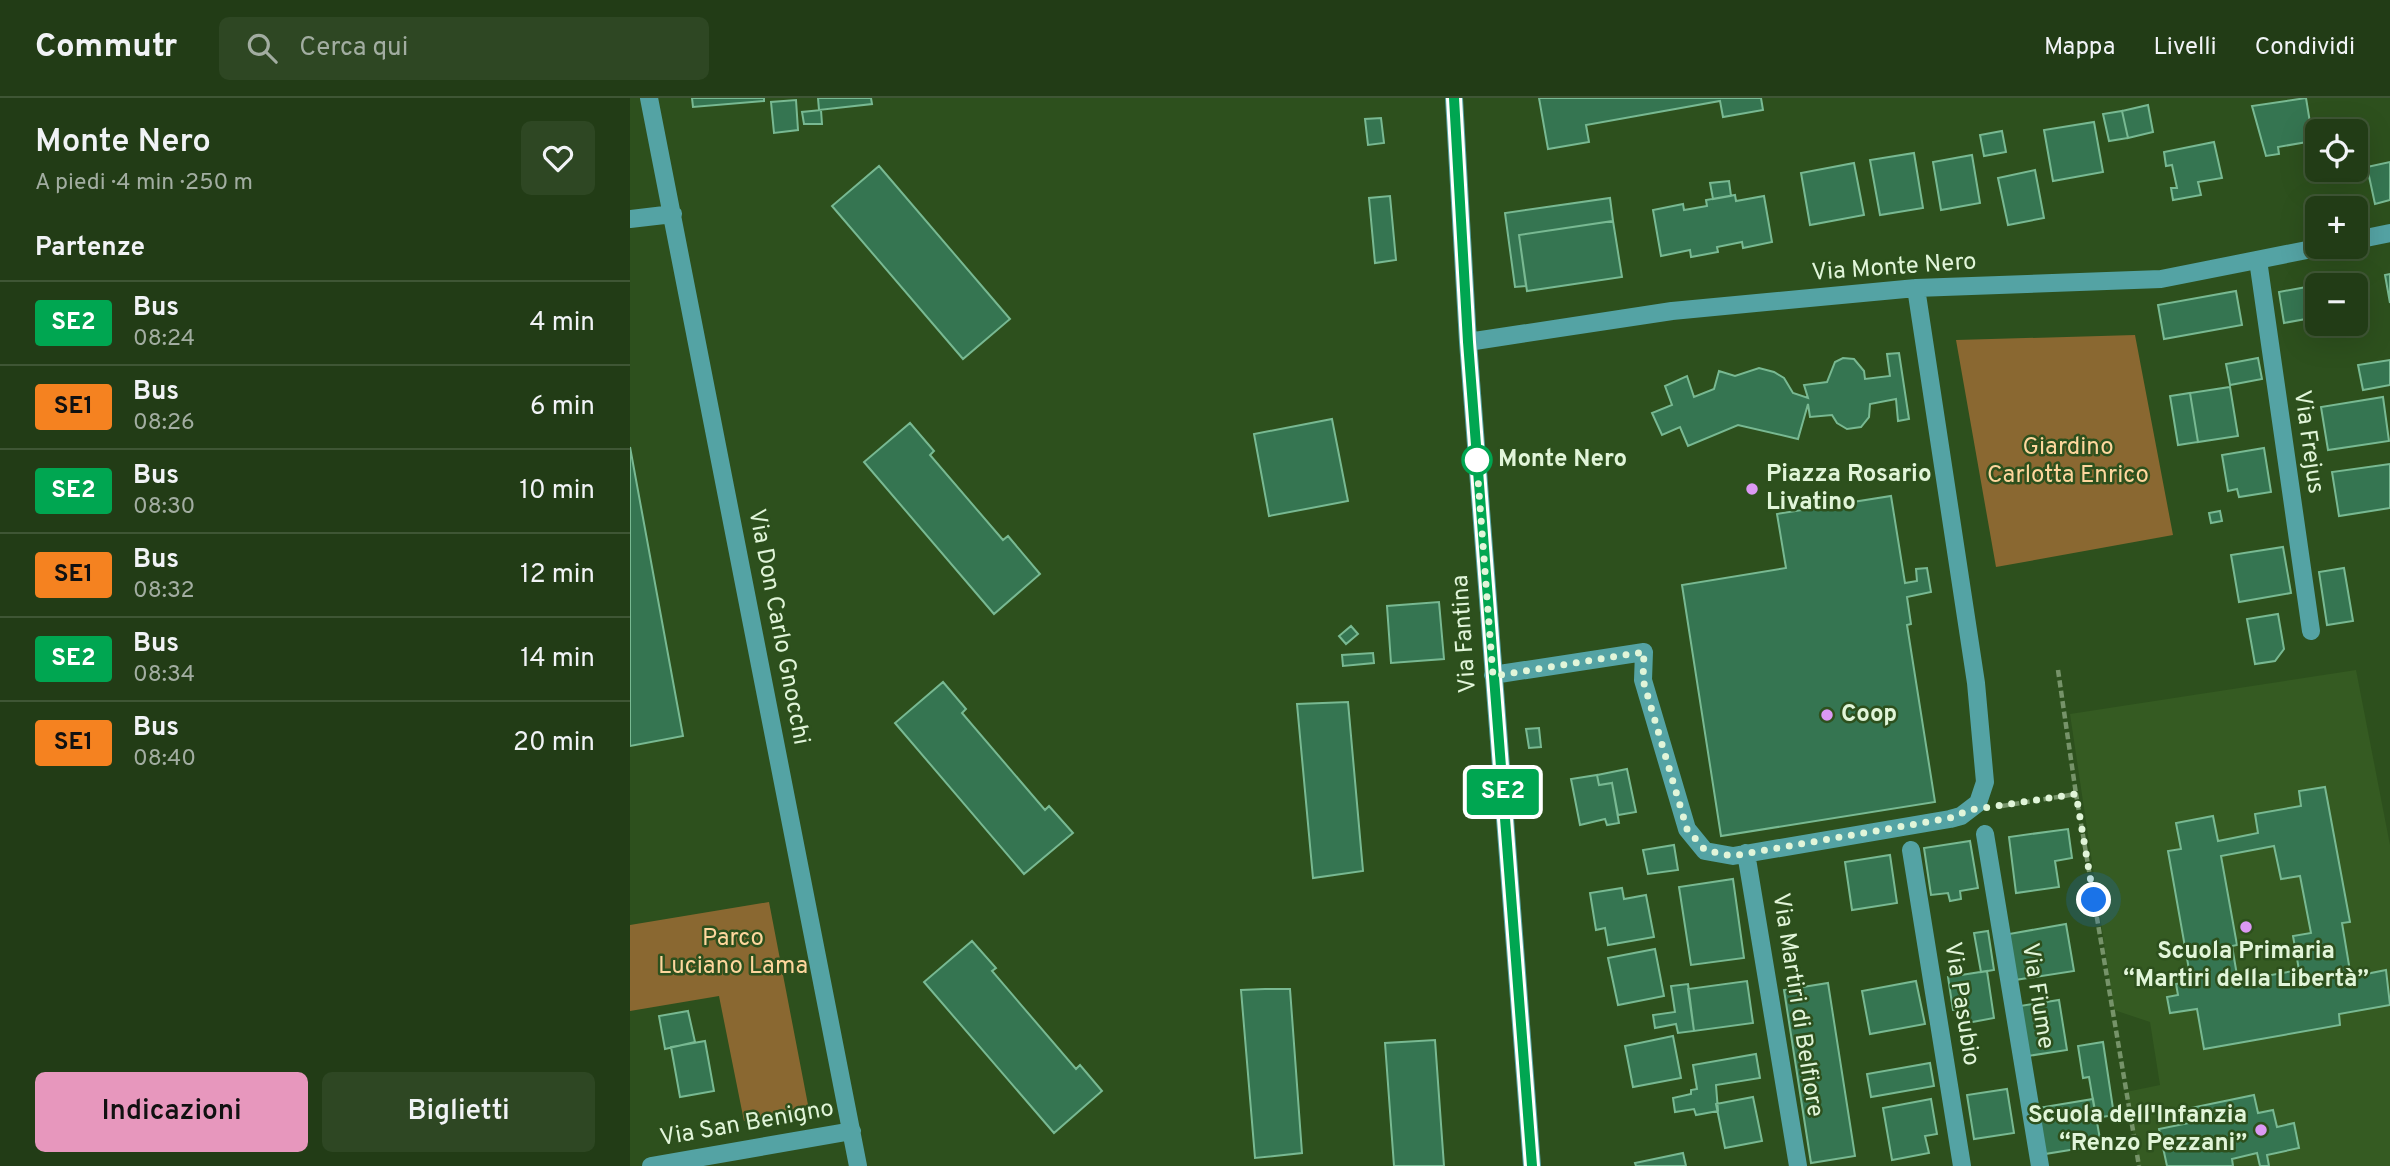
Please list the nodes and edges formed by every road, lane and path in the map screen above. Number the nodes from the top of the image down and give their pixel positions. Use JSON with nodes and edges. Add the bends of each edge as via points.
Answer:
{"nodes":[{"id":1,"x":649,"y":98,"type":"edge"},
{"id":2,"x":1454,"y":98,"type":"edge"},
{"id":3,"x":674,"y":214,"type":"junction"},
{"id":4,"x":630,"y":219,"type":"edge"},
{"id":5,"x":2390,"y":233,"type":"edge"},
{"id":6,"x":2368,"y":238,"type":"edge"},
{"id":7,"x":2305,"y":250,"type":"edge"},
{"id":8,"x":2258,"y":260,"type":"junction"},
{"id":9,"x":1916,"y":288,"type":"junction"},
{"id":10,"x":1468,"y":342,"type":"junction"},
{"id":11,"x":2311,"y":631,"type":"dead end"},
{"id":12,"x":2058,"y":670,"type":"dead end"},
{"id":13,"x":1493,"y":676,"type":"junction"},
{"id":14,"x":2076,"y":794,"type":"junction"},
{"id":15,"x":1970,"y":810,"type":"junction"},
{"id":16,"x":1985,"y":834,"type":"dead end"},
{"id":17,"x":1911,"y":850,"type":"dead end"},
{"id":18,"x":1746,"y":853,"type":"junction"},
{"id":19,"x":852,"y":1131,"type":"junction"},
{"id":20,"x":651,"y":1166,"type":"edge"},
{"id":21,"x":858,"y":1166,"type":"edge"},
{"id":22,"x":1532,"y":1166,"type":"edge"},
{"id":23,"x":1798,"y":1166,"type":"edge"},
{"id":24,"x":1962,"y":1166,"type":"edge"},
{"id":25,"x":2040,"y":1166,"type":"edge"},
{"id":26,"x":2139,"y":1166,"type":"edge"}],
"edges":[{"from":1,"to":3,"type":"street","name":"Via Don Carlo Gnocchi"},
{"from":2,"to":10,"type":"street","name":"Via Fantina"},
{"from":3,"to":4,"type":"street"},
{"from":3,"to":19,"type":"street","name":"Via Don Carlo Gnocchi"},
{"from":5,"to":6,"type":"street"},
{"from":7,"to":8,"type":"street","name":"Via Monte Nero"},
{"from":8,"to":9,"type":"street","name":"Via Monte Nero","via":[[2139,281]]},
{"from":8,"to":11,"type":"street","name":"Via Frejus"},
{"from":9,"to":10,"type":"street","name":"Via Monte Nero","via":[[1672,311]]},
{"from":9,"to":15,"type":"street","via":[[1976,683],[1985,782],[1978,803]]},
{"from":10,"to":13,"type":"street","name":"Via Fantina"},
{"from":12,"to":14,"type":"path"},
{"from":13,"to":18,"type":"street","via":[[1644,652],[1643,680],[1687,829],[1700,846],[1718,856]]},
{"from":13,"to":22,"type":"street","name":"Via Fantina"},
{"from":14,"to":15,"type":"path"},
{"from":14,"to":26,"type":"path"},
{"from":15,"to":18,"type":"street","via":[[1950,818]]},
{"from":16,"to":25,"type":"street","name":"Via Fiume"},
{"from":17,"to":24,"type":"street","name":"Via Pasubio"},
{"from":18,"to":23,"type":"street","name":"Via Martiri di Belfiore"},
{"from":19,"to":20,"type":"street","name":"Via San Benigno"},
{"from":19,"to":21,"type":"street","name":"Via Don Carlo Gnocchi"}]}
